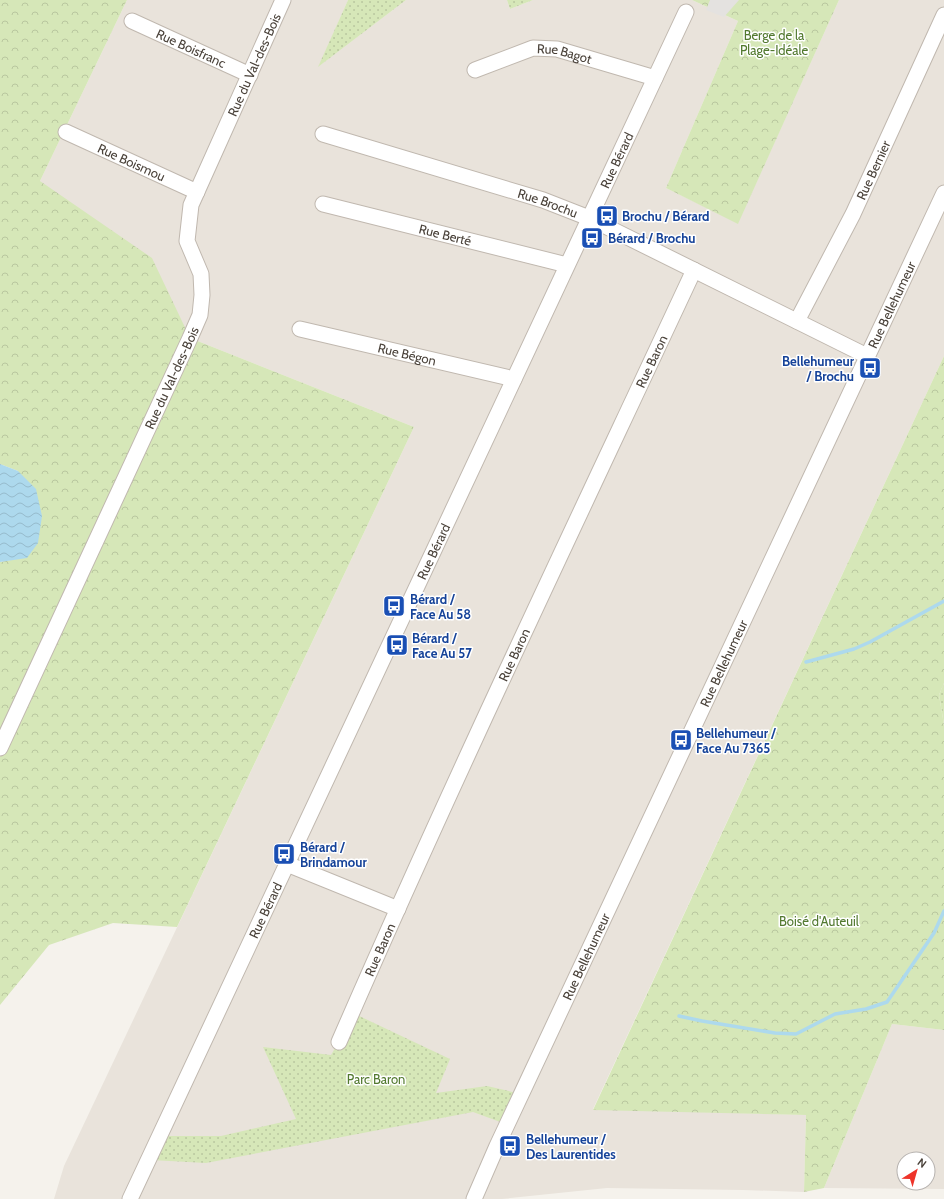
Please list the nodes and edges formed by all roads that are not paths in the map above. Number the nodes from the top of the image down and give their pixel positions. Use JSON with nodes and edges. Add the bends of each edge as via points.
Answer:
{"nodes":[{"id":1,"x":283,"y":0,"type":"edge"},
{"id":2,"x":686,"y":12,"type":"dead end"},
{"id":3,"x":944,"y":15,"type":"edge"},
{"id":4,"x":132,"y":21,"type":"dead end"},
{"id":5,"x":475,"y":70,"type":"dead end"},
{"id":6,"x":250,"y":75,"type":"junction"},
{"id":7,"x":655,"y":78,"type":"junction"},
{"id":8,"x":66,"y":132,"type":"dead end"},
{"id":9,"x":323,"y":134,"type":"dead end"},
{"id":10,"x":197,"y":192,"type":"junction"},
{"id":11,"x":944,"y":193,"type":"edge"},
{"id":12,"x":323,"y":204,"type":"dead end"},
{"id":13,"x":589,"y":218,"type":"junction"},
{"id":14,"x":567,"y":265,"type":"junction"},
{"id":15,"x":694,"y":270,"type":"junction"},
{"id":16,"x":797,"y":321,"type":"junction"},
{"id":17,"x":300,"y":329,"type":"dead end"},
{"id":18,"x":867,"y":356,"type":"junction"},
{"id":19,"x":514,"y":379,"type":"junction"},
{"id":20,"x":0,"y":748,"type":"edge"},
{"id":21,"x":287,"y":864,"type":"junction"},
{"id":22,"x":398,"y":909,"type":"junction"},
{"id":23,"x":339,"y":1042,"type":"dead end"},
{"id":24,"x":130,"y":1199,"type":"edge"},
{"id":25,"x":474,"y":1199,"type":"edge"}],
"edges":[{"from":1,"to":6,"type":"street","name":"Rue du Val-des-Bois"},
{"from":2,"to":7,"type":"street","name":"Rue Bérard"},
{"from":3,"to":16,"type":"street","name":"Rue Bernier","via":[[853,214]]},
{"from":4,"to":6,"type":"street","name":"Rue Boisfranc"},
{"from":5,"to":7,"type":"street","name":"Rue Bagot","via":[[533,48],[558,50]]},
{"from":6,"to":10,"type":"street","name":"Rue du Val-des-Bois"},
{"from":7,"to":13,"type":"street","name":"Rue Bérard"},
{"from":8,"to":10,"type":"street","name":"Rue Boismou"},
{"from":9,"to":13,"type":"street","name":"Rue Brochu","via":[[543,200]]},
{"from":10,"to":20,"type":"street","name":"Rue du Val-des-Bois","via":[[191,205],[187,241],[201,274],[200,315]]},
{"from":11,"to":18,"type":"street","name":"Rue Bellehumeur"},
{"from":12,"to":14,"type":"street","name":"Rue Berté"},
{"from":13,"to":14,"type":"street","name":"Rue Bérard"},
{"from":13,"to":15,"type":"street","name":"Rue Brochu"},
{"from":14,"to":19,"type":"street","name":"Rue Bérard"},
{"from":15,"to":16,"type":"street","name":"Rue Brochu"},
{"from":15,"to":22,"type":"street","name":"Rue Baron"},
{"from":16,"to":18,"type":"street","name":"Rue Brochu"},
{"from":17,"to":19,"type":"street","name":"Rue Bégon"},
{"from":18,"to":25,"type":"street","name":"Rue Bellehumeur"},
{"from":19,"to":21,"type":"street","name":"Rue Bérard"},
{"from":21,"to":22,"type":"street"},
{"from":21,"to":24,"type":"street","name":"Rue Bérard"},
{"from":22,"to":23,"type":"street","name":"Rue Baron"}]}
